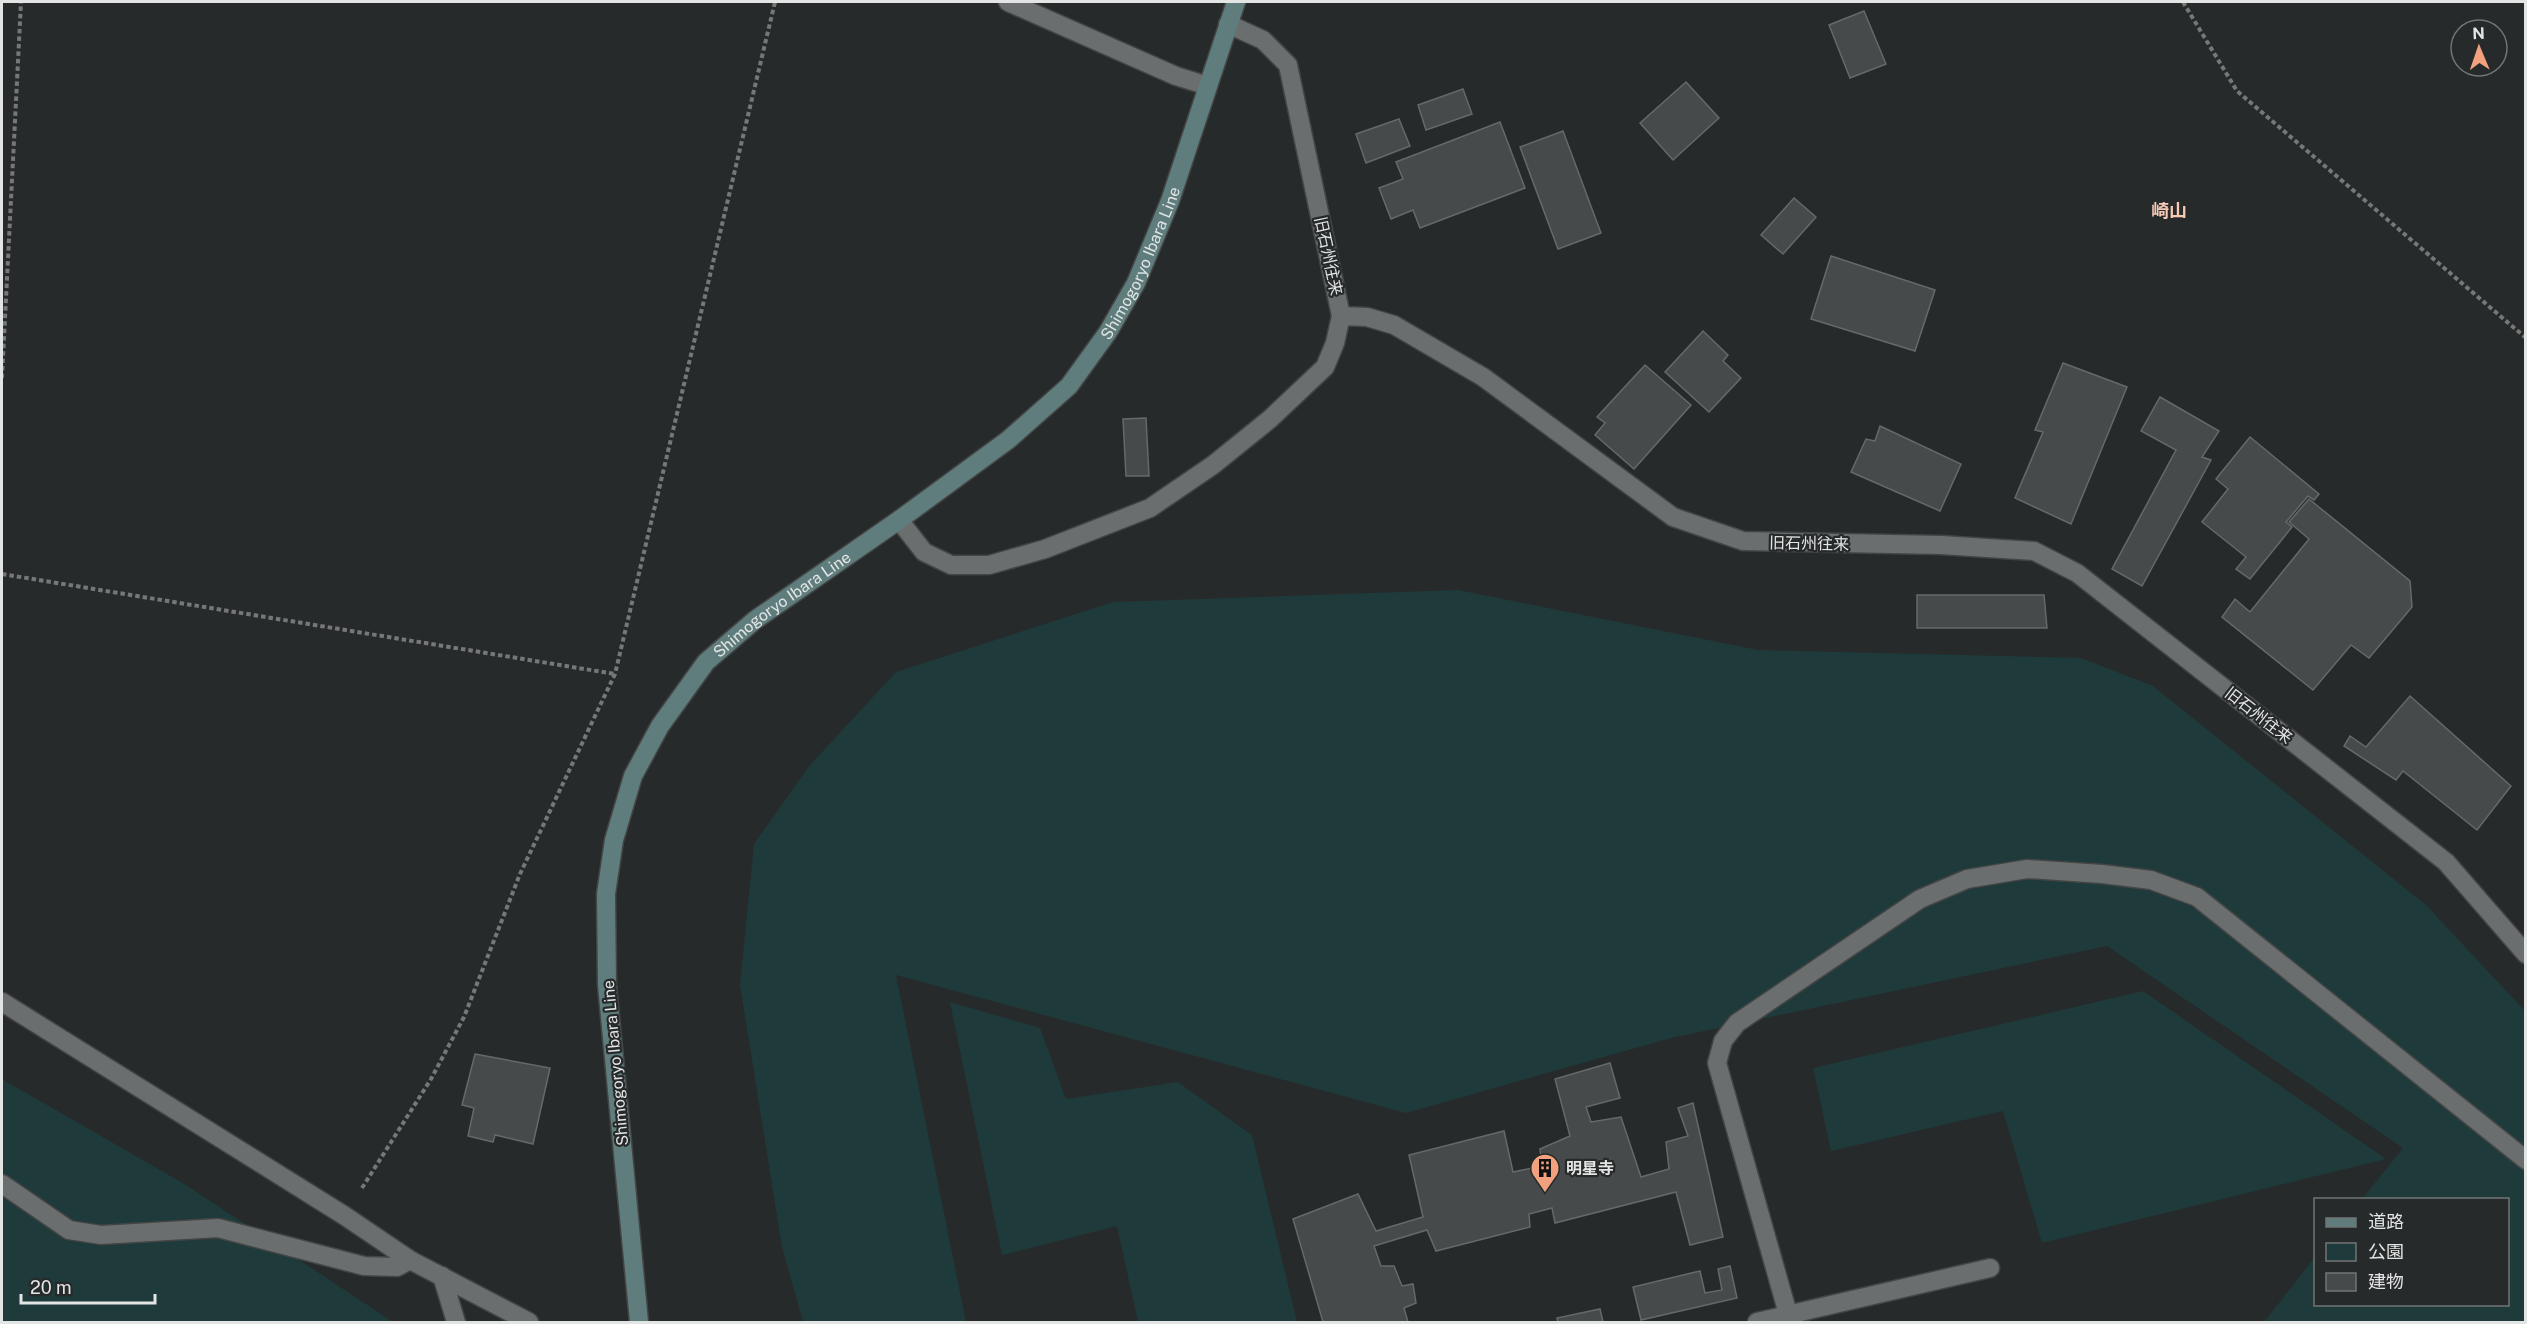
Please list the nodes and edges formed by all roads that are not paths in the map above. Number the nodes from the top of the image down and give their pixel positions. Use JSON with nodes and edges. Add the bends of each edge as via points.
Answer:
{"nodes":[{"id":1,"x":1008,"y":2,"type":"edge"},
{"id":2,"x":1236,"y":2,"type":"edge"},
{"id":3,"x":1228,"y":24,"type":"junction"},
{"id":4,"x":1208,"y":86,"type":"junction"},
{"id":5,"x":1341,"y":316,"type":"junction"},
{"id":6,"x":899,"y":520,"type":"junction"},
{"id":7,"x":2526,"y":954,"type":"edge"},
{"id":8,"x":2,"y":1002,"type":"edge"},
{"id":9,"x":2526,"y":1160,"type":"edge"},
{"id":10,"x":2,"y":1184,"type":"edge"},
{"id":11,"x":410,"y":1260,"type":"junction"},
{"id":12,"x":1990,"y":1268,"type":"dead end"},
{"id":13,"x":442,"y":1276,"type":"junction"},
{"id":14,"x":1788,"y":1314,"type":"junction"},
{"id":15,"x":456,"y":1323,"type":"edge"},
{"id":16,"x":529,"y":1323,"type":"edge"},
{"id":17,"x":639,"y":1323,"type":"edge"},
{"id":18,"x":1757,"y":1323,"type":"edge"}],
"edges":[{"from":1,"to":4,"type":"street","via":[[1176,76]]},
{"from":2,"to":3,"type":"main road","name":"Shimogoryo Ibara Line"},
{"from":3,"to":4,"type":"main road","name":"Shimogoryo Ibara Line"},
{"from":3,"to":5,"type":"street","name":"旧石州往来","via":[[1263,40],[1288,65]]},
{"from":4,"to":6,"type":"main road","name":"Shimogoryo Ibara Line","via":[[1170,201],[1136,283],[1108,332],[1068,386],[1008,440]]},
{"from":5,"to":6,"type":"street","via":[[1325,367],[1213,465],[1150,508],[1045,549],[989,565],[951,565],[924,552]]},
{"from":5,"to":7,"type":"street","name":"旧石州往来","via":[[1367,317],[1394,325],[1483,377],[1673,517],[1743,541],[2034,550],[2077,573],[2446,862]]},
{"from":6,"to":17,"type":"main road","name":"Shimogoryo Ibara Line","via":[[755,620],[705,662],[660,726],[633,776],[614,840],[606,894],[607,985]]},
{"from":8,"to":11,"type":"street"},
{"from":9,"to":14,"type":"street","via":[[2198,897],[2151,880],[2102,874],[2027,869],[1966,879],[1920,898],[1737,1023],[1723,1041],[1717,1064]]},
{"from":10,"to":11,"type":"street","via":[[69,1230],[101,1234],[218,1228],[364,1266],[397,1267]]},
{"from":11,"to":13,"type":"street"},
{"from":12,"to":14,"type":"street"},
{"from":13,"to":15,"type":"street"},
{"from":13,"to":16,"type":"street"},
{"from":14,"to":18,"type":"street"}]}
